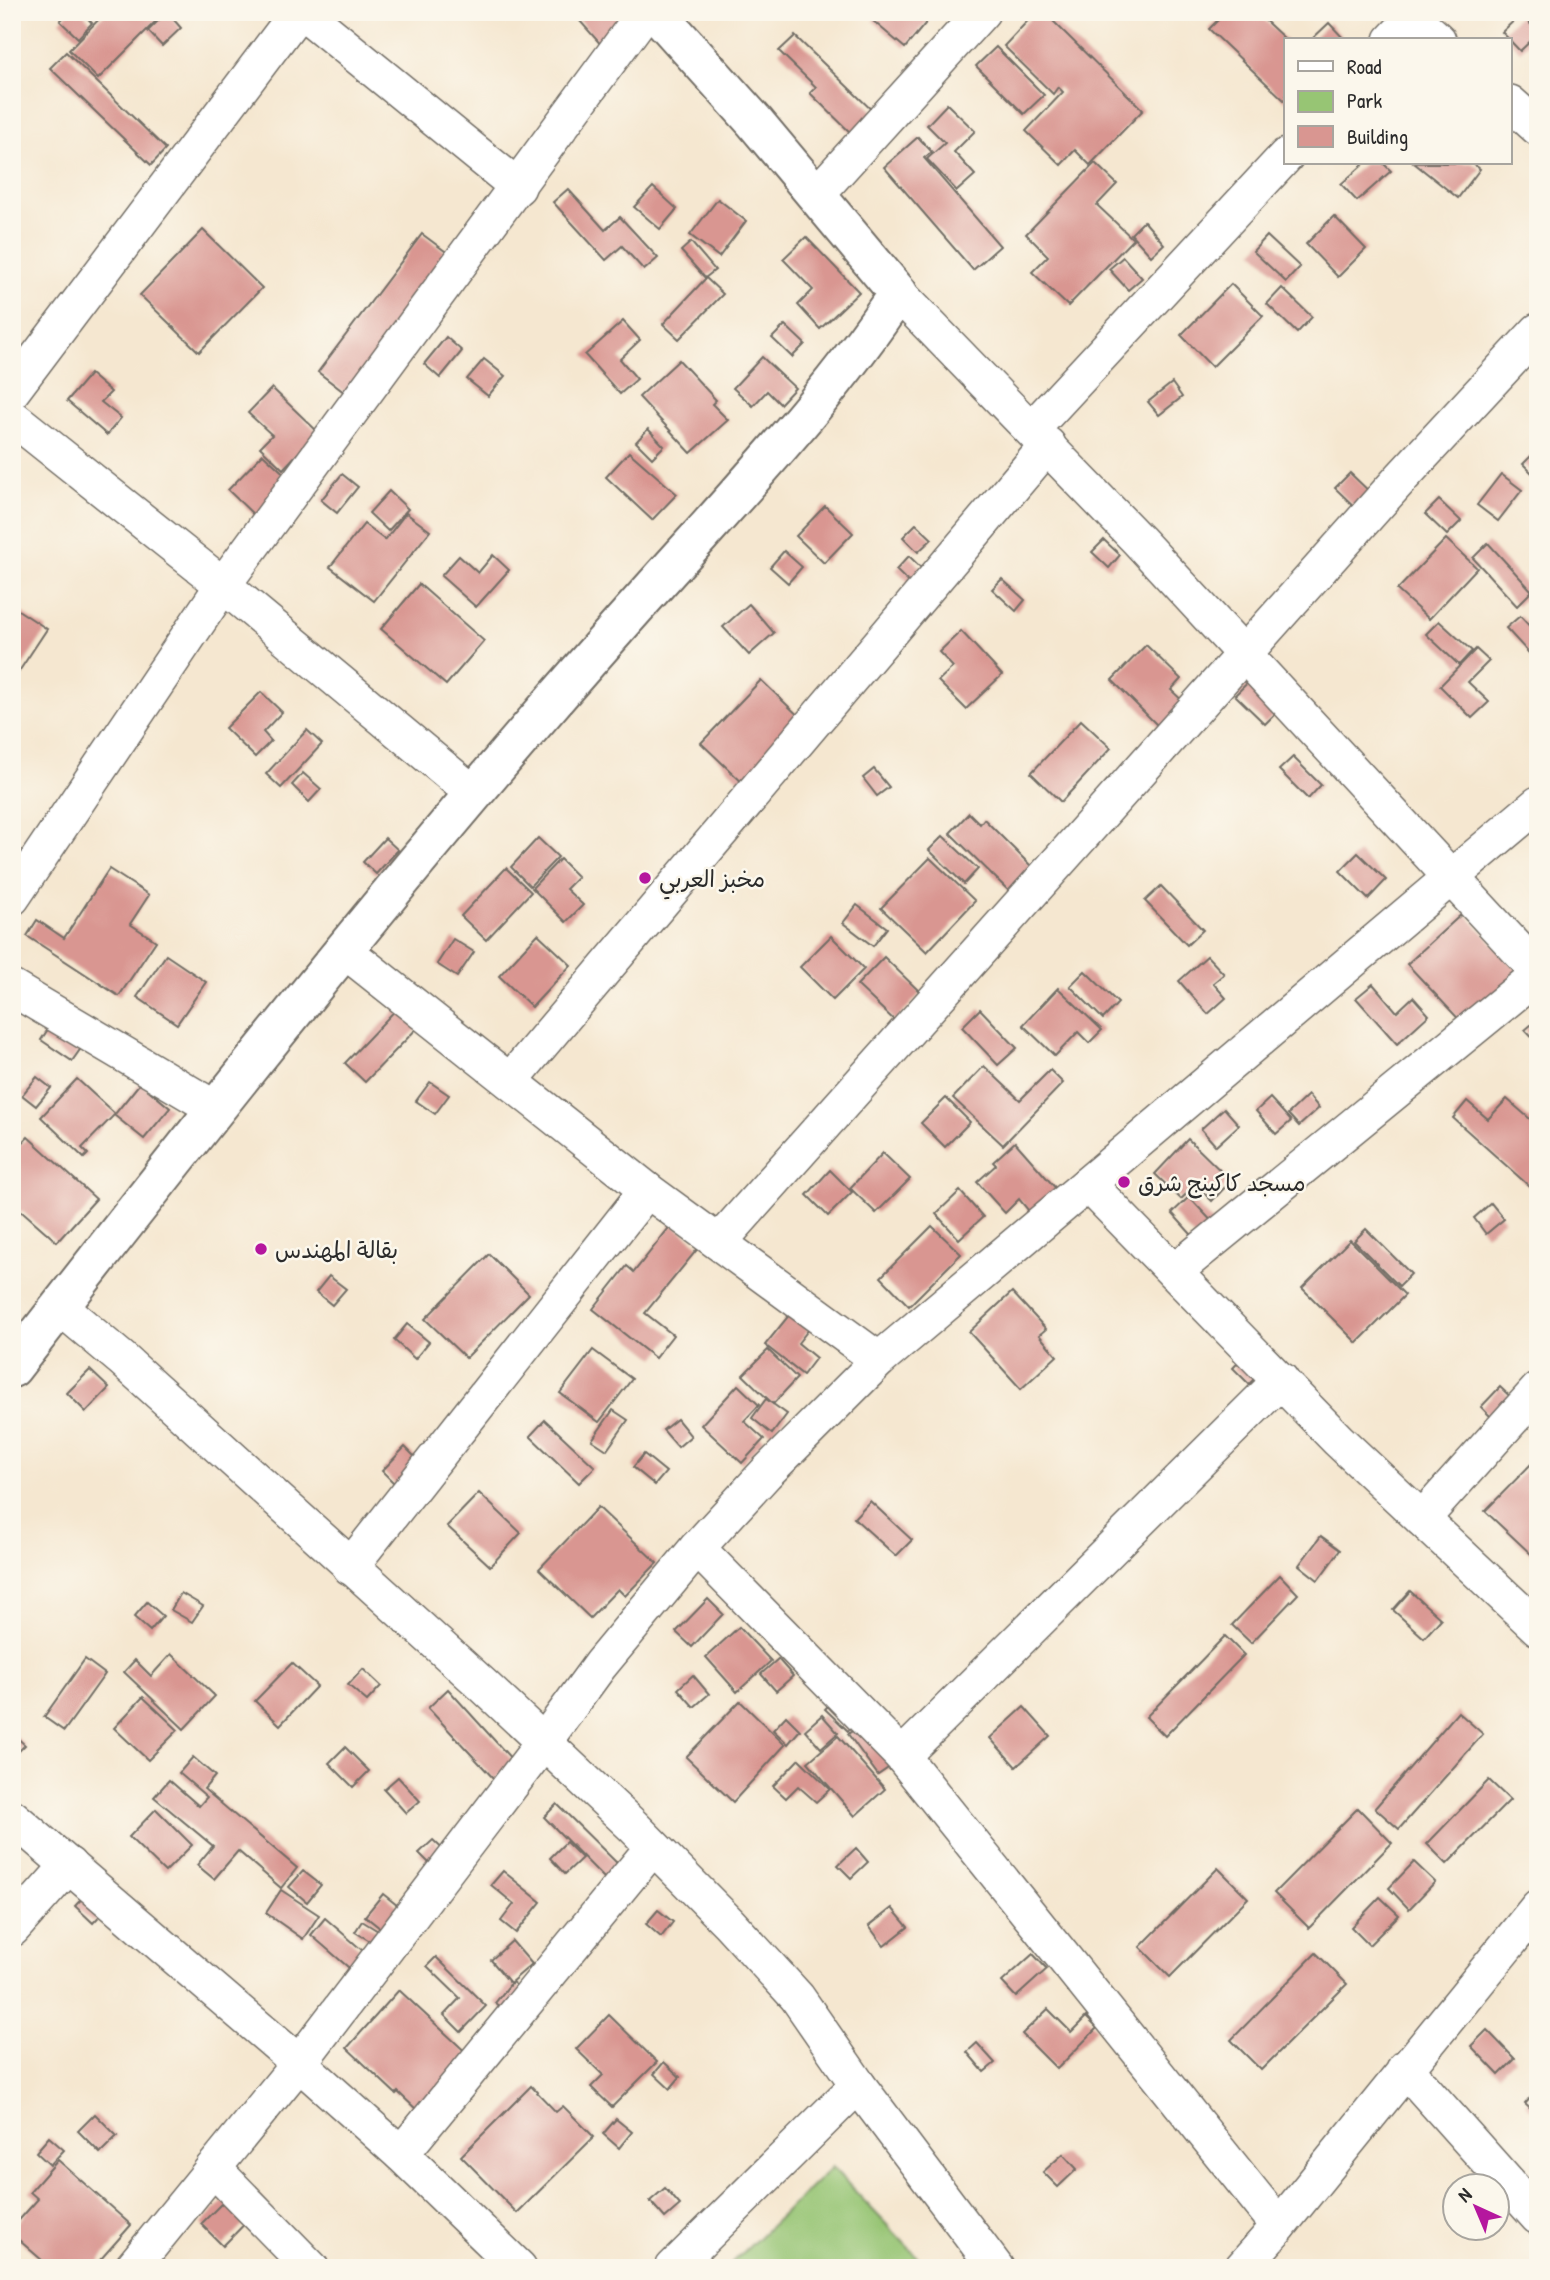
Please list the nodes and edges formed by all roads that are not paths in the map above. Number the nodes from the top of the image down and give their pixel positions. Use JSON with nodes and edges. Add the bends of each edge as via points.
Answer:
{"nodes":[{"id":1,"x":298,"y":12,"type":"edge"},
{"id":2,"x":303,"y":12,"type":"edge"},
{"id":3,"x":645,"y":12,"type":"edge"},
{"id":4,"x":656,"y":12,"type":"edge"},
{"id":5,"x":982,"y":12,"type":"edge"},
{"id":6,"x":1512,"y":105,"type":"edge"},
{"id":7,"x":1538,"y":128,"type":"edge"},
{"id":8,"x":1284,"y":158,"type":"edge"},
{"id":9,"x":518,"y":187,"type":"junction"},
{"id":10,"x":816,"y":195,"type":"junction"},
{"id":11,"x":898,"y":293,"type":"junction"},
{"id":12,"x":1538,"y":331,"type":"edge"},
{"id":13,"x":12,"y":391,"type":"edge"},
{"id":14,"x":12,"y":417,"type":"edge"},
{"id":15,"x":1040,"y":437,"type":"junction"},
{"id":16,"x":223,"y":585,"type":"junction"},
{"id":17,"x":1244,"y":653,"type":"junction"},
{"id":18,"x":473,"y":793,"type":"junction"},
{"id":19,"x":1538,"y":804,"type":"edge"},
{"id":20,"x":1452,"y":876,"type":"junction"},
{"id":21,"x":12,"y":898,"type":"edge"},
{"id":22,"x":344,"y":950,"type":"junction"},
{"id":23,"x":1538,"y":973,"type":"edge"},
{"id":24,"x":12,"y":988,"type":"edge"},
{"id":25,"x":510,"y":1081,"type":"junction"},
{"id":26,"x":216,"y":1109,"type":"junction"},
{"id":27,"x":1088,"y":1184,"type":"junction"},
{"id":28,"x":647,"y":1190,"type":"junction"},
{"id":29,"x":719,"y":1242,"type":"junction"},
{"id":30,"x":1174,"y":1272,"type":"junction"},
{"id":31,"x":60,"y":1307,"type":"junction"},
{"id":32,"x":879,"y":1360,"type":"junction"},
{"id":33,"x":12,"y":1368,"type":"edge"},
{"id":34,"x":1281,"y":1380,"type":"junction"},
{"id":35,"x":1538,"y":1390,"type":"edge"},
{"id":36,"x":1422,"y":1519,"type":"junction"},
{"id":37,"x":697,"y":1548,"type":"junction"},
{"id":38,"x":350,"y":1567,"type":"junction"},
{"id":39,"x":1538,"y":1628,"type":"edge"},
{"id":40,"x":544,"y":1743,"type":"junction"},
{"id":41,"x":902,"y":1756,"type":"junction"},
{"id":42,"x":12,"y":1817,"type":"edge"},
{"id":43,"x":653,"y":1847,"type":"junction"},
{"id":44,"x":69,"y":1865,"type":"junction"},
{"id":45,"x":1538,"y":1907,"type":"edge"},
{"id":46,"x":12,"y":1929,"type":"edge"},
{"id":47,"x":299,"y":2063,"type":"junction"},
{"id":48,"x":1405,"y":2068,"type":"junction"},
{"id":49,"x":858,"y":2085,"type":"junction"},
{"id":50,"x":401,"y":2154,"type":"junction"},
{"id":51,"x":213,"y":2168,"type":"junction"},
{"id":52,"x":1538,"y":2217,"type":"edge"},
{"id":53,"x":1279,"y":2226,"type":"junction"},
{"id":54,"x":132,"y":2268,"type":"edge"},
{"id":55,"x":311,"y":2268,"type":"edge"},
{"id":56,"x":519,"y":2268,"type":"edge"},
{"id":57,"x":673,"y":2268,"type":"edge"},
{"id":58,"x":996,"y":2268,"type":"edge"},
{"id":59,"x":1242,"y":2268,"type":"edge"}],
"edges":[{"from":1,"to":13,"type":"street"},
{"from":2,"to":9,"type":"street"},
{"from":3,"to":9,"type":"street"},
{"from":4,"to":10,"type":"street"},
{"from":5,"to":10,"type":"street"},
{"from":6,"to":7,"type":"street"},
{"from":8,"to":15,"type":"street"},
{"from":9,"to":16,"type":"street"},
{"from":10,"to":11,"type":"street"},
{"from":11,"to":15,"type":"street"},
{"from":11,"to":18,"type":"street","via":[[811,411]]},
{"from":12,"to":17,"type":"street"},
{"from":14,"to":16,"type":"street"},
{"from":15,"to":17,"type":"street"},
{"from":15,"to":25,"type":"street"},
{"from":16,"to":18,"type":"street"},
{"from":16,"to":21,"type":"street"},
{"from":17,"to":20,"type":"street"},
{"from":17,"to":29,"type":"street"},
{"from":18,"to":22,"type":"street"},
{"from":19,"to":20,"type":"street"},
{"from":20,"to":23,"type":"street"},
{"from":20,"to":27,"type":"street"},
{"from":22,"to":25,"type":"street"},
{"from":22,"to":26,"type":"street"},
{"from":23,"to":30,"type":"street"},
{"from":24,"to":26,"type":"street"},
{"from":25,"to":28,"type":"street"},
{"from":26,"to":31,"type":"street"},
{"from":27,"to":30,"type":"street"},
{"from":27,"to":32,"type":"street"},
{"from":28,"to":29,"type":"street"},
{"from":28,"to":38,"type":"street"},
{"from":29,"to":32,"type":"street"},
{"from":30,"to":34,"type":"street"},
{"from":31,"to":33,"type":"street"},
{"from":31,"to":38,"type":"street"},
{"from":32,"to":37,"type":"street"},
{"from":34,"to":36,"type":"street"},
{"from":34,"to":41,"type":"street"},
{"from":35,"to":36,"type":"street"},
{"from":36,"to":39,"type":"street"},
{"from":37,"to":40,"type":"street","via":[[600,1665]]},
{"from":37,"to":41,"type":"street"},
{"from":38,"to":40,"type":"street"},
{"from":40,"to":43,"type":"street"},
{"from":40,"to":47,"type":"street"},
{"from":41,"to":53,"type":"street"},
{"from":42,"to":44,"type":"street"},
{"from":43,"to":49,"type":"street","via":[[797,1997]]},
{"from":43,"to":50,"type":"street"},
{"from":44,"to":46,"type":"street"},
{"from":44,"to":47,"type":"street"},
{"from":45,"to":48,"type":"street"},
{"from":47,"to":50,"type":"street"},
{"from":47,"to":51,"type":"street"},
{"from":48,"to":52,"type":"street"},
{"from":48,"to":53,"type":"street"},
{"from":49,"to":57,"type":"street"},
{"from":49,"to":58,"type":"street"},
{"from":50,"to":56,"type":"street"},
{"from":51,"to":54,"type":"street"},
{"from":51,"to":55,"type":"street"},
{"from":53,"to":59,"type":"street"}]}
